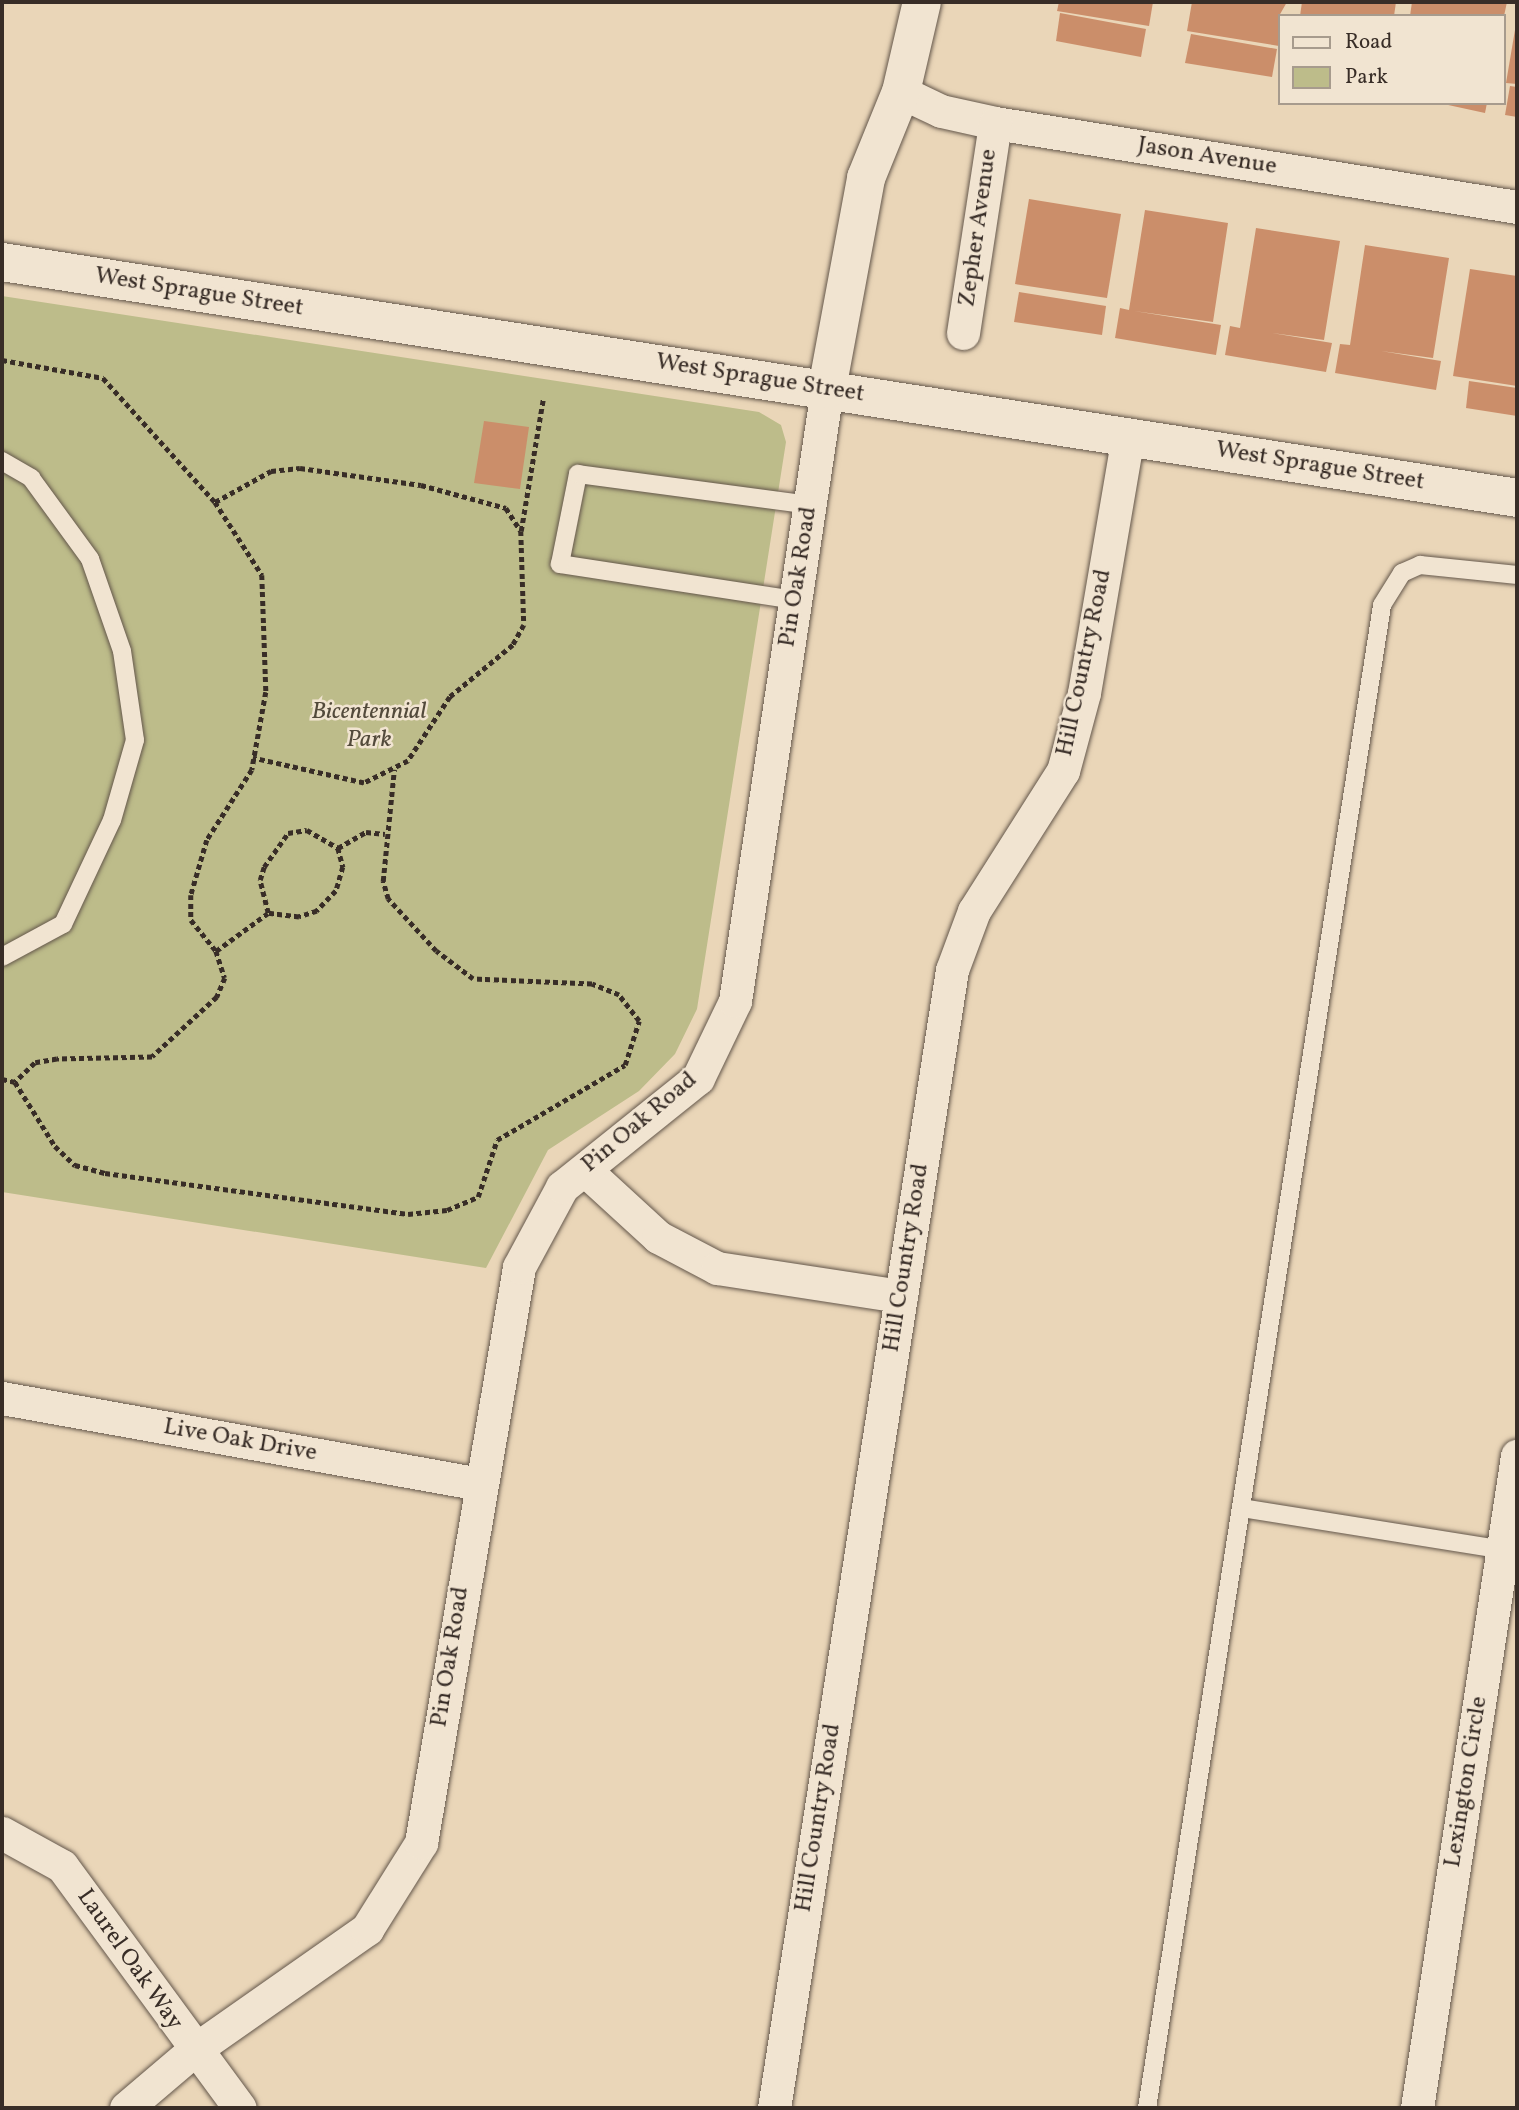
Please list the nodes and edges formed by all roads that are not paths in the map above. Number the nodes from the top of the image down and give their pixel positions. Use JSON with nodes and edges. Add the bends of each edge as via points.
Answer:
{"nodes":[{"id":1,"x":922,"y":2,"type":"edge"},
{"id":2,"x":901,"y":92,"type":"junction"},
{"id":3,"x":995,"y":123,"type":"junction"},
{"id":4,"x":1517,"y":207,"type":"edge"},
{"id":5,"x":2,"y":262,"type":"edge"},
{"id":6,"x":963,"y":333,"type":"dead end"},
{"id":7,"x":827,"y":390,"type":"junction"},
{"id":8,"x":1128,"y":436,"type":"junction"},
{"id":9,"x":2,"y":461,"type":"edge"},
{"id":10,"x":1517,"y":498,"type":"edge"},
{"id":11,"x":810,"y":505,"type":"junction"},
{"id":12,"x":1517,"y":575,"type":"edge"},
{"id":13,"x":795,"y":600,"type":"junction"},
{"id":14,"x":2,"y":957,"type":"edge"},
{"id":15,"x":585,"y":1170,"type":"junction"},
{"id":16,"x":901,"y":1296,"type":"junction"},
{"id":17,"x":2,"y":1398,"type":"edge"},
{"id":18,"x":1517,"y":1456,"type":"edge"},
{"id":19,"x":478,"y":1484,"type":"junction"},
{"id":20,"x":1242,"y":1508,"type":"junction"},
{"id":21,"x":1503,"y":1550,"type":"junction"},
{"id":22,"x":2,"y":1833,"type":"edge"},
{"id":23,"x":193,"y":2051,"type":"junction"},
{"id":24,"x":126,"y":2108,"type":"edge"},
{"id":25,"x":240,"y":2108,"type":"edge"},
{"id":26,"x":774,"y":2108,"type":"edge"},
{"id":27,"x":1147,"y":2108,"type":"edge"},
{"id":28,"x":1417,"y":2108,"type":"edge"}],
"edges":[{"from":1,"to":2,"type":"street","name":"Pin Oak Road"},
{"from":2,"to":3,"type":"street","name":"Jason Avenue","via":[[941,111]]},
{"from":2,"to":7,"type":"street","name":"Pin Oak Road","via":[[866,178]]},
{"from":3,"to":4,"type":"street","name":"Jason Avenue"},
{"from":3,"to":6,"type":"street","name":"Zepher Avenue"},
{"from":5,"to":7,"type":"street","name":"West Sprague Street"},
{"from":7,"to":8,"type":"street","name":"West Sprague Street"},
{"from":7,"to":11,"type":"street","name":"Pin Oak Road"},
{"from":8,"to":10,"type":"street","name":"West Sprague Street"},
{"from":8,"to":16,"type":"street","name":"Hill Country Road","via":[[1084,693],[1063,771],[975,911],[952,970]]},
{"from":9,"to":14,"type":"lane","via":[[31,478],[90,559],[122,651],[135,740],[112,820],[63,924]]},
{"from":11,"to":13,"type":"street","name":"Pin Oak Road"},
{"from":11,"to":13,"type":"lane","via":[[578,474],[560,564]]},
{"from":12,"to":20,"type":"lane","via":[[1420,565],[1402,573],[1382,605]]},
{"from":13,"to":15,"type":"street","name":"Pin Oak Road","via":[[735,1001],[698,1079]]},
{"from":15,"to":16,"type":"street","via":[[658,1237],[717,1268]]},
{"from":15,"to":19,"type":"street","name":"Pin Oak Road","via":[[562,1187],[519,1266]]},
{"from":16,"to":26,"type":"street","name":"Hill Country Road"},
{"from":17,"to":19,"type":"street","name":"Live Oak Drive"},
{"from":18,"to":21,"type":"street","name":"Lexington Circle"},
{"from":19,"to":23,"type":"street","name":"Pin Oak Road","via":[[421,1843],[367,1929]]},
{"from":20,"to":21,"type":"lane"},
{"from":20,"to":27,"type":"lane"},
{"from":21,"to":28,"type":"street","name":"Lexington Circle"},
{"from":22,"to":23,"type":"street","name":"Laurel Oak Way","via":[[62,1866]]},
{"from":23,"to":24,"type":"street","name":"Pin Oak Road"},
{"from":23,"to":25,"type":"street","name":"Laurel Oak Way"}]}
